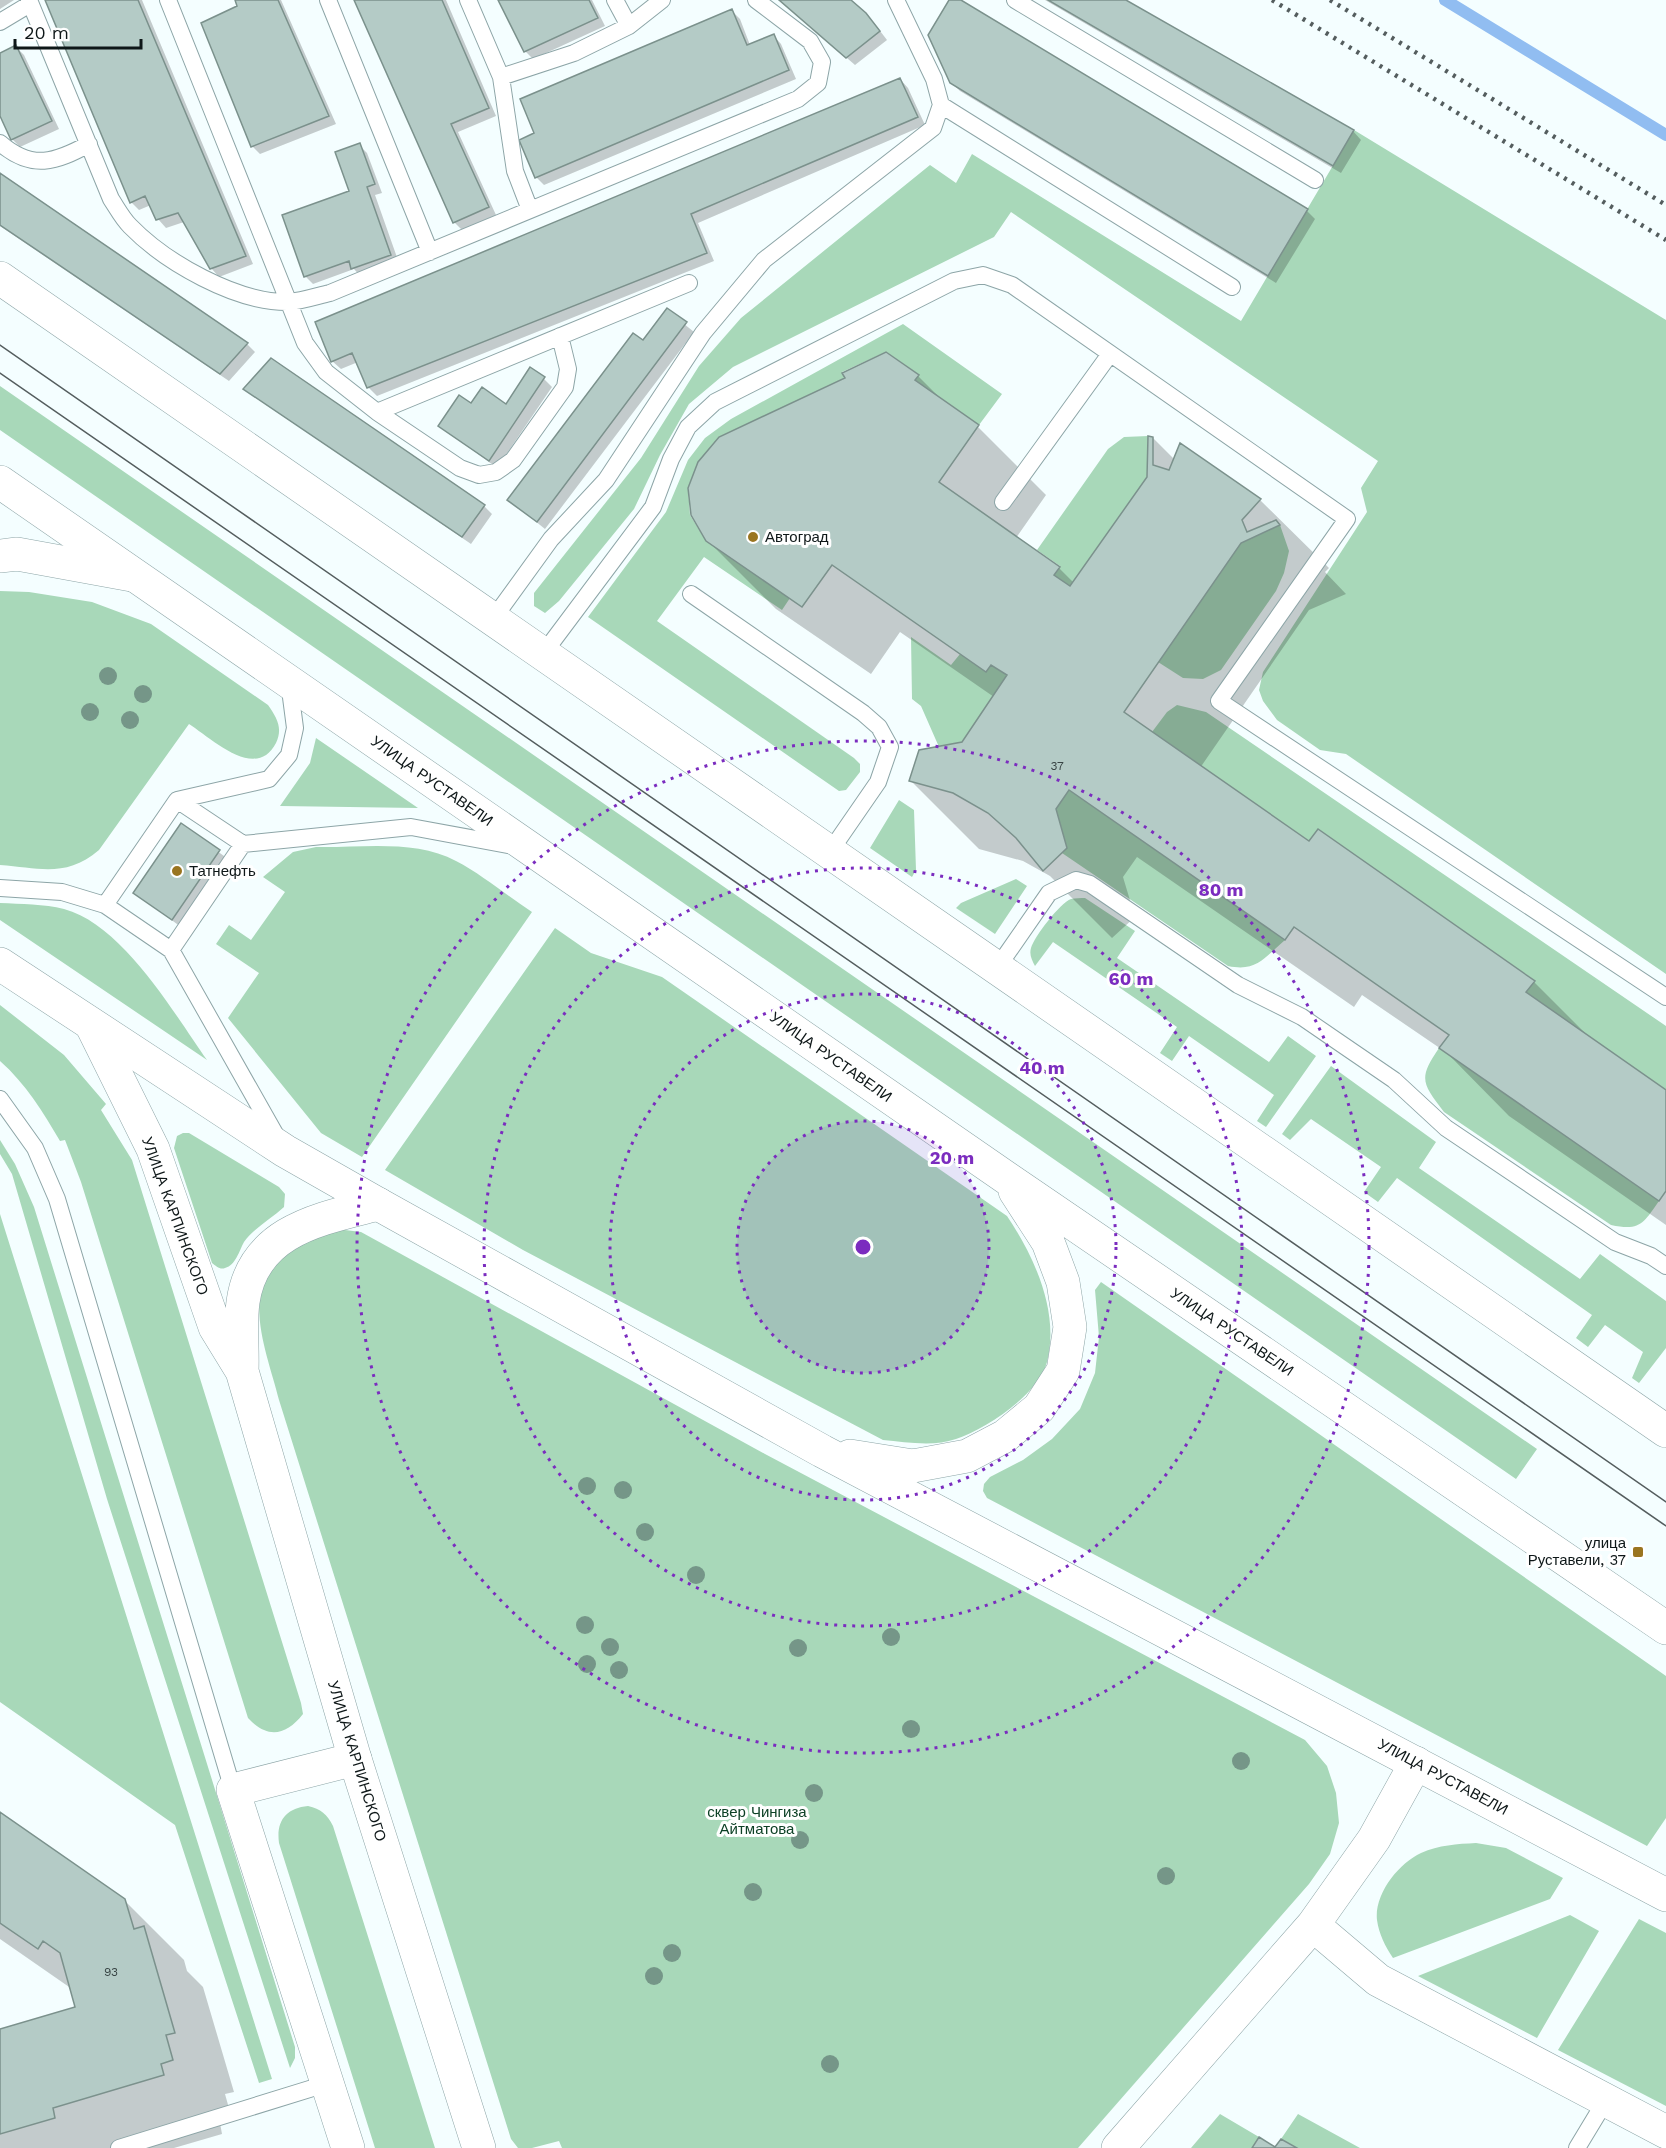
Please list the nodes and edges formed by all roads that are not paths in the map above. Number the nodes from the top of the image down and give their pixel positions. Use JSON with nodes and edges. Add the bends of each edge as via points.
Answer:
{"nodes":[{"id":1,"x":168,"y":0,"type":"edge"},
{"id":2,"x":328,"y":0,"type":"edge"},
{"id":3,"x":468,"y":0,"type":"edge"},
{"id":4,"x":615,"y":0,"type":"edge"},
{"id":5,"x":662,"y":0,"type":"edge"},
{"id":6,"x":756,"y":0,"type":"edge"},
{"id":7,"x":896,"y":0,"type":"edge"},
{"id":8,"x":1015,"y":0,"type":"edge"},
{"id":9,"x":30,"y":2,"type":"edge"},
{"id":10,"x":0,"y":22,"type":"edge"},
{"id":11,"x":629,"y":26,"type":"junction"},
{"id":12,"x":501,"y":77,"type":"junction"},
{"id":13,"x":941,"y":105,"type":"junction"},
{"id":14,"x":0,"y":143,"type":"edge"},
{"id":15,"x":89,"y":144,"type":"junction"},
{"id":16,"x":1315,"y":180,"type":"dead end"},
{"id":17,"x":530,"y":210,"type":"junction"},
{"id":18,"x":430,"y":252,"type":"junction"},
{"id":19,"x":0,"y":278,"type":"edge"},
{"id":20,"x":689,"y":283,"type":"dead end"},
{"id":21,"x":1232,"y":287,"type":"dead end"},
{"id":22,"x":289,"y":302,"type":"junction"},
{"id":23,"x":560,"y":336,"type":"junction"},
{"id":24,"x":1110,"y":354,"type":"junction"},
{"id":25,"x":377,"y":412,"type":"junction"},
{"id":26,"x":0,"y":482,"type":"edge"},
{"id":27,"x":1003,"y":502,"type":"dead end"},
{"id":28,"x":0,"y":556,"type":"edge"},
{"id":29,"x":132,"y":575,"type":"junction"},
{"id":30,"x":691,"y":594,"type":"dead end"},
{"id":31,"x":493,"y":619,"type":"junction"},
{"id":32,"x":543,"y":654,"type":"junction"},
{"id":33,"x":289,"y":682,"type":"junction"},
{"id":34,"x":177,"y":800,"type":"junction"},
{"id":35,"x":243,"y":844,"type":"junction"},
{"id":36,"x":529,"y":849,"type":"junction"},
{"id":37,"x":830,"y":852,"type":"junction"},
{"id":38,"x":0,"y":888,"type":"edge"},
{"id":39,"x":105,"y":905,"type":"junction"},
{"id":40,"x":171,"y":950,"type":"junction"},
{"id":41,"x":0,"y":964,"type":"edge"},
{"id":42,"x":997,"y":968,"type":"junction"},
{"id":43,"x":1666,"y":997,"type":"edge"},
{"id":44,"x":93,"y":1028,"type":"junction"},
{"id":45,"x":0,"y":1099,"type":"edge"},
{"id":46,"x":285,"y":1151,"type":"junction"},
{"id":47,"x":1008,"y":1179,"type":"junction"},
{"id":48,"x":378,"y":1204,"type":"junction"},
{"id":49,"x":1666,"y":1266,"type":"edge"},
{"id":50,"x":242,"y":1371,"type":"junction"},
{"id":51,"x":1666,"y":1431,"type":"edge"},
{"id":52,"x":822,"y":1451,"type":"junction"},
{"id":53,"x":1666,"y":1628,"type":"edge"},
{"id":54,"x":355,"y":1759,"type":"junction"},
{"id":55,"x":1416,"y":1763,"type":"junction"},
{"id":56,"x":233,"y":1790,"type":"junction"},
{"id":57,"x":1666,"y":1895,"type":"edge"},
{"id":58,"x":1313,"y":1925,"type":"junction"},
{"id":59,"x":329,"y":2083,"type":"junction"},
{"id":60,"x":1606,"y":2100,"type":"junction"},
{"id":61,"x":1666,"y":2132,"type":"edge"},
{"id":62,"x":119,"y":2148,"type":"edge"},
{"id":63,"x":348,"y":2148,"type":"edge"},
{"id":64,"x":479,"y":2148,"type":"edge"},
{"id":65,"x":1118,"y":2148,"type":"edge"},
{"id":66,"x":1577,"y":2148,"type":"edge"}],
"edges":[{"from":1,"to":22,"type":"lane"},
{"from":2,"to":18,"type":"lane"},
{"from":3,"to":12,"type":"lane"},
{"from":4,"to":11,"type":"lane"},
{"from":5,"to":11,"type":"lane"},
{"from":6,"to":17,"type":"lane","via":[[810,42],[822,62],[818,83],[798,99]]},
{"from":7,"to":13,"type":"lane","via":[[934,79]]},
{"from":8,"to":16,"type":"lane"},
{"from":9,"to":10,"type":"lane"},
{"from":9,"to":15,"type":"lane"},
{"from":11,"to":12,"type":"lane","via":[[574,53]]},
{"from":12,"to":17,"type":"lane","via":[[515,171]]},
{"from":13,"to":21,"type":"lane"},
{"from":13,"to":31,"type":"lane","via":[[933,128],[764,260],[741,286],[703,333],[606,480],[551,539]]},
{"from":14,"to":15,"type":"lane","via":[[35,162],[62,159]]},
{"from":15,"to":22,"type":"lane","via":[[111,199],[128,224],[154,247],[197,276],[242,294]]},
{"from":17,"to":18,"type":"lane"},
{"from":18,"to":22,"type":"lane","via":[[330,293]]},
{"from":19,"to":31,"type":"street"},
{"from":20,"to":23,"type":"lane"},
{"from":22,"to":25,"type":"lane","via":[[305,343],[326,372]]},
{"from":23,"to":25,"type":"lane"},
{"from":23,"to":25,"type":"lane","via":[[568,369],[565,387],[513,460],[496,472],[479,475],[460,468]]},
{"from":24,"to":27,"type":"lane"},
{"from":24,"to":32,"type":"lane","via":[[1012,285],[983,275],[954,281],[715,402],[688,427],[653,507]]},
{"from":24,"to":43,"type":"lane","via":[[1347,519],[1219,701]]},
{"from":26,"to":29,"type":"street","name":"УЛИЦА РУСТАВЕЛИ"},
{"from":28,"to":29,"type":"street","via":[[17,554]]},
{"from":29,"to":33,"type":"street","name":"УЛИЦА РУСТАВЕЛИ"},
{"from":30,"to":37,"type":"lane","via":[[863,713],[879,727],[890,747],[878,782]]},
{"from":31,"to":32,"type":"street"},
{"from":32,"to":37,"type":"street"},
{"from":33,"to":34,"type":"lane","via":[[295,728],[289,755],[269,779]]},
{"from":33,"to":36,"type":"street","name":"УЛИЦА РУСТАВЕЛИ"},
{"from":34,"to":35,"type":"lane"},
{"from":34,"to":39,"type":"lane"},
{"from":35,"to":36,"type":"lane","via":[[411,827]]},
{"from":35,"to":40,"type":"lane"},
{"from":36,"to":47,"type":"street","name":"УЛИЦА РУСТАВЕЛИ"},
{"from":37,"to":42,"type":"street"},
{"from":38,"to":39,"type":"lane","via":[[62,892]]},
{"from":39,"to":40,"type":"lane"},
{"from":40,"to":46,"type":"lane"},
{"from":41,"to":44,"type":"street","name":"УЛИЦА РУСТАВЕЛИ"},
{"from":42,"to":49,"type":"lane","via":[[1049,894],[1076,880],[1090,884],[1238,985],[1302,1017],[1394,1080],[1446,1128],[1615,1242]]},
{"from":42,"to":51,"type":"street"},
{"from":44,"to":46,"type":"street","name":"УЛИЦА РУСТАВЕЛИ"},
{"from":44,"to":50,"type":"street","name":"УЛИЦА КАРПИНСКОГО","via":[[153,1149],[215,1327]]},
{"from":45,"to":56,"type":"lane","via":[[35,1148],[57,1199]]},
{"from":46,"to":48,"type":"street","name":"УЛИЦА РУСТАВЕЛИ"},
{"from":47,"to":52,"type":"street","via":[[1048,1242],[1063,1282],[1070,1327],[1063,1371],[1039,1408],[1005,1437],[968,1456],[913,1466]]},
{"from":47,"to":53,"type":"street","name":"УЛИЦА РУСТАВЕЛИ"},
{"from":48,"to":50,"type":"street","name":"УЛИЦА КАРПИНСКОГО","via":[[294,1229],[270,1246],[252,1271],[243,1301]]},
{"from":48,"to":52,"type":"street","name":"УЛИЦА РУСТАВЕЛИ"},
{"from":50,"to":54,"type":"street","name":"УЛИЦА КАРПИНСКОГО"},
{"from":52,"to":55,"type":"street","name":"УЛИЦА РУСТАВЕЛИ"},
{"from":54,"to":56,"type":"street"},
{"from":54,"to":64,"type":"street","name":"УЛИЦА КАРПИНСКОГО"},
{"from":55,"to":57,"type":"street","name":"УЛИЦА РУСТАВЕЛИ"},
{"from":55,"to":58,"type":"street","via":[[1374,1839]]},
{"from":56,"to":59,"type":"street"},
{"from":58,"to":60,"type":"street","via":[[1378,1980]]},
{"from":58,"to":65,"type":"street"},
{"from":59,"to":62,"type":"lane"},
{"from":59,"to":63,"type":"street"},
{"from":60,"to":61,"type":"street"},
{"from":60,"to":66,"type":"lane"}]}
